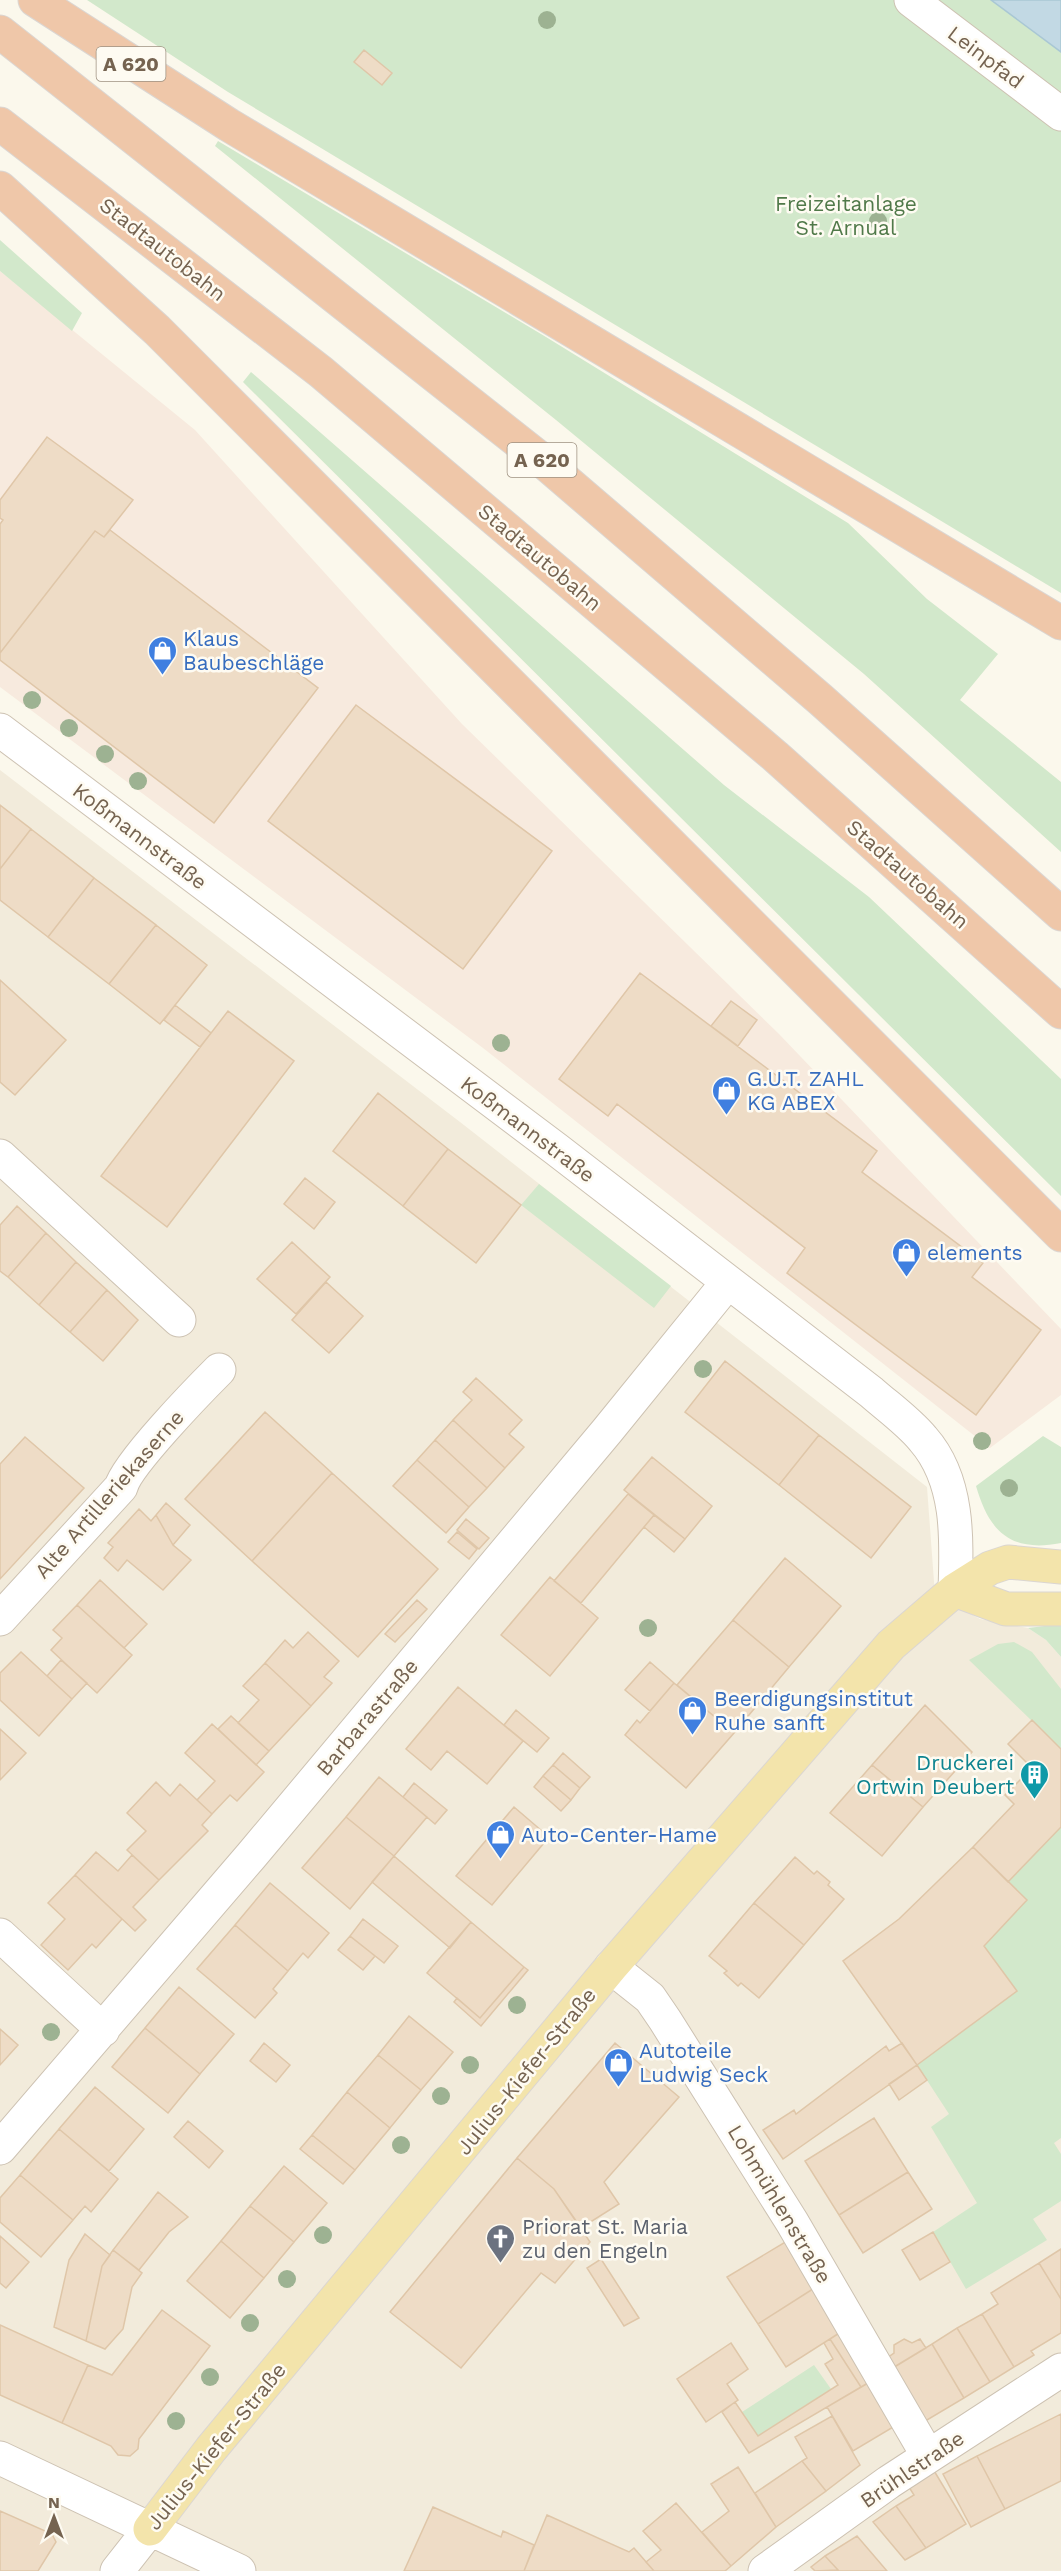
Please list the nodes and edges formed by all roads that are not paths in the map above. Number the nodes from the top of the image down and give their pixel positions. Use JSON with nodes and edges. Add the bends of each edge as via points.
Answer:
{"nodes":[{"id":1,"x":35,"y":0,"type":"edge"},
{"id":2,"x":911,"y":0,"type":"edge"},
{"id":3,"x":0,"y":32,"type":"edge"},
{"id":4,"x":1061,"y":114,"type":"edge"},
{"id":5,"x":0,"y":124,"type":"edge"},
{"id":6,"x":0,"y":188,"type":"edge"},
{"id":7,"x":1061,"y":624,"type":"edge"},
{"id":8,"x":0,"y":730,"type":"edge"},
{"id":9,"x":1061,"y":914,"type":"edge"},
{"id":10,"x":1061,"y":1012,"type":"edge"},
{"id":11,"x":0,"y":1156,"type":"edge"},
{"id":12,"x":1061,"y":1235,"type":"edge"},
{"id":13,"x":728,"y":1282,"type":"junction"},
{"id":14,"x":179,"y":1320,"type":"dead end"},
{"id":15,"x":219,"y":1370,"type":"dead end"},
{"id":16,"x":1061,"y":1567,"type":"edge"},
{"id":17,"x":955,"y":1590,"type":"junction"},
{"id":18,"x":1061,"y":1609,"type":"edge"},
{"id":19,"x":0,"y":1619,"type":"edge"},
{"id":20,"x":0,"y":1935,"type":"edge"},
{"id":21,"x":611,"y":1967,"type":"junction"},
{"id":22,"x":103,"y":2030,"type":"junction"},
{"id":23,"x":0,"y":2148,"type":"edge"},
{"id":24,"x":1061,"y":2370,"type":"edge"},
{"id":25,"x":928,"y":2457,"type":"junction"},
{"id":26,"x":0,"y":2458,"type":"edge"},
{"id":27,"x":150,"y":2529,"type":"junction"},
{"id":28,"x":117,"y":2571,"type":"edge"},
{"id":29,"x":239,"y":2571,"type":"edge"},
{"id":30,"x":765,"y":2571,"type":"edge"}],
"edges":[{"from":1,"to":7,"type":"highway","number":"A 620","via":[[229,125]]},
{"from":2,"to":4,"type":"street","name":"Leinpfad"},
{"from":3,"to":9,"type":"highway","number":"A 620","via":[[538,457],[820,699]]},
{"from":5,"to":10,"type":"highway","name":"Stadtautobahn","via":[[330,380],[775,756]]},
{"from":6,"to":12,"type":"highway","via":[[157,330]]},
{"from":8,"to":13,"type":"street","name":"Koßmannstraße"},
{"from":11,"to":14,"type":"street"},
{"from":13,"to":17,"type":"street","name":"Koßmannstraße","via":[[871,1392],[923,1439],[941,1464],[950,1492],[957,1548]]},
{"from":13,"to":22,"type":"street","name":"Barbarastraße"},
{"from":15,"to":19,"type":"street","name":"Alte Artilleriekaserne","via":[[136,1461],[121,1487]]},
{"from":16,"to":17,"type":"main road","name":"Julius-Kiefer-Straße","via":[[1008,1562],[990,1568]]},
{"from":17,"to":18,"type":"main road","via":[[1006,1609]]},
{"from":17,"to":21,"type":"main road","name":"Julius-Kiefer-Straße","via":[[891,1645]]},
{"from":20,"to":22,"type":"street"},
{"from":21,"to":25,"type":"street","name":"Lohmühlenstraße","via":[[650,1998],[665,2020],[792,2222]]},
{"from":21,"to":27,"type":"main road","name":"Julius-Kiefer-Straße"},
{"from":22,"to":23,"type":"street","name":"Barbarastraße"},
{"from":24,"to":25,"type":"street","name":"Brühlstraße"},
{"from":25,"to":30,"type":"street","name":"Brühlstraße"},
{"from":26,"to":27,"type":"street"},
{"from":27,"to":28,"type":"street","name":"Julius-Kiefer-Straße"},
{"from":27,"to":29,"type":"street"}]}
